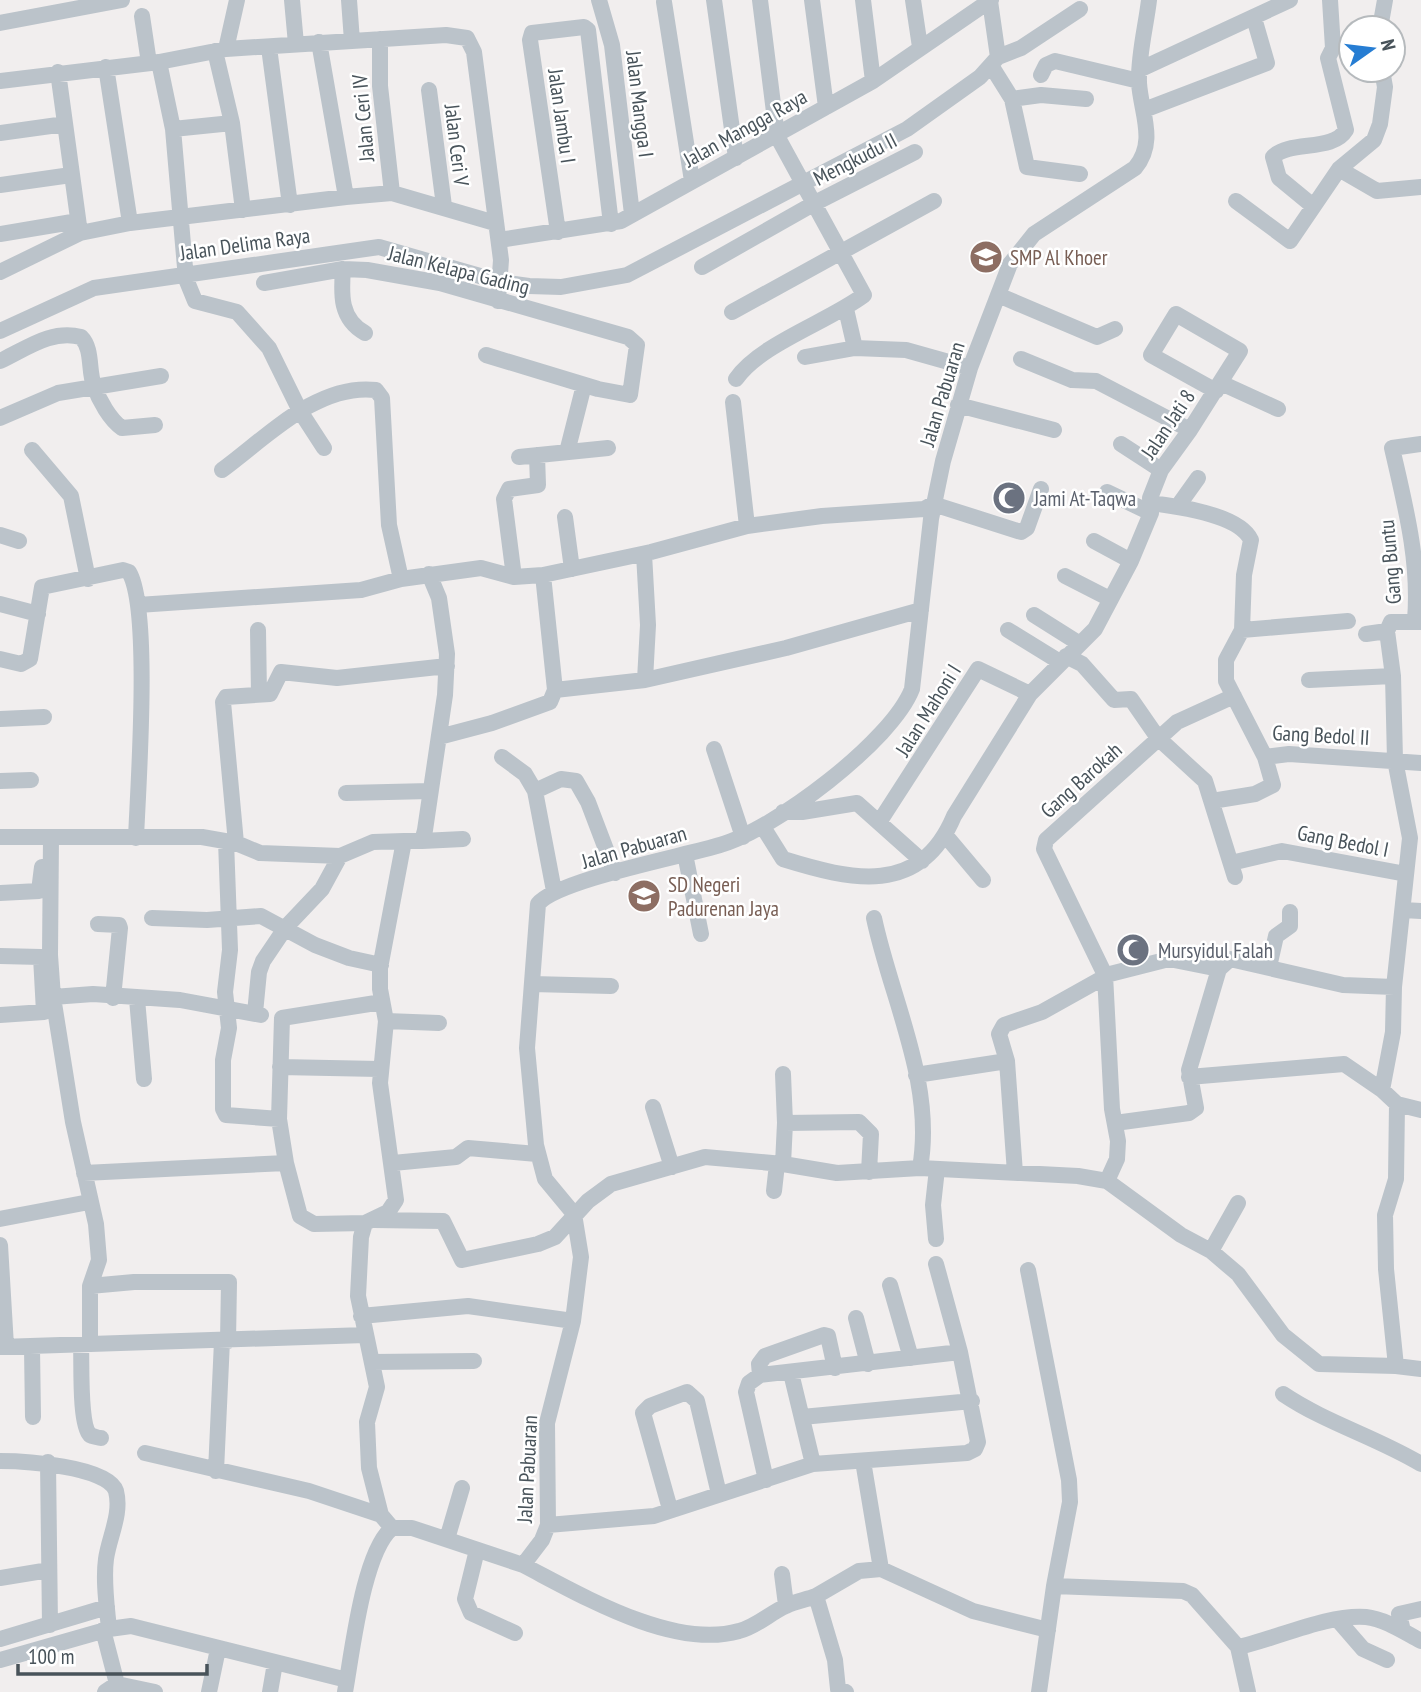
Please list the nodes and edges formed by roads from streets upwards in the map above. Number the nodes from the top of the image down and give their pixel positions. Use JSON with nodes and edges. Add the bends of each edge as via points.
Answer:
{"nodes":[{"id":1,"x":121,"y":0,"type":"edge"},
{"id":2,"x":237,"y":0,"type":"edge"},
{"id":3,"x":292,"y":0,"type":"edge"},
{"id":4,"x":349,"y":0,"type":"edge"},
{"id":5,"x":599,"y":0,"type":"edge"},
{"id":6,"x":714,"y":0,"type":"edge"},
{"id":7,"x":760,"y":0,"type":"edge"},
{"id":8,"x":811,"y":0,"type":"edge"},
{"id":9,"x":863,"y":0,"type":"edge"},
{"id":10,"x":913,"y":0,"type":"edge"},
{"id":11,"x":1149,"y":0,"type":"edge"},
{"id":12,"x":1290,"y":0,"type":"edge"},
{"id":13,"x":1330,"y":0,"type":"edge"},
{"id":14,"x":990,"y":1,"type":"edge"},
{"id":15,"x":664,"y":2,"type":"dead end"},
{"id":16,"x":967,"y":8,"type":"edge"},
{"id":17,"x":1080,"y":9,"type":"dead end"},
{"id":18,"x":142,"y":16,"type":"dead end"},
{"id":19,"x":1254,"y":18,"type":"junction"},
{"id":20,"x":0,"y":23,"type":"edge"},
{"id":21,"x":380,"y":39,"type":"junction"},
{"id":22,"x":352,"y":41,"type":"junction"},
{"id":23,"x":319,"y":42,"type":"junction"},
{"id":24,"x":296,"y":44,"type":"junction"},
{"id":25,"x":920,"y":47,"type":"junction"},
{"id":26,"x":220,"y":50,"type":"junction"},
{"id":27,"x":270,"y":55,"type":"dead end"},
{"id":28,"x":154,"y":62,"type":"junction"},
{"id":29,"x":995,"y":62,"type":"junction"},
{"id":30,"x":106,"y":67,"type":"junction"},
{"id":31,"x":58,"y":72,"type":"junction"},
{"id":32,"x":1041,"y":75,"type":"dead end"},
{"id":33,"x":1140,"y":75,"type":"junction"},
{"id":34,"x":0,"y":81,"type":"edge"},
{"id":35,"x":873,"y":81,"type":"junction"},
{"id":36,"x":1383,"y":84,"type":"edge"},
{"id":37,"x":429,"y":90,"type":"dead end"},
{"id":38,"x":1012,"y":99,"type":"junction"},
{"id":39,"x":1086,"y":99,"type":"dead end"},
{"id":40,"x":826,"y":107,"type":"junction"},
{"id":41,"x":1144,"y":110,"type":"junction"},
{"id":42,"x":232,"y":123,"type":"junction"},
{"id":43,"x":65,"y":124,"type":"junction"},
{"id":44,"x":173,"y":129,"type":"junction"},
{"id":45,"x":0,"y":133,"type":"edge"},
{"id":46,"x":777,"y":136,"type":"junction"},
{"id":47,"x":915,"y":152,"type":"dead end"},
{"id":48,"x":736,"y":158,"type":"junction"},
{"id":49,"x":1339,"y":169,"type":"junction"},
{"id":50,"x":1080,"y":174,"type":"dead end"},
{"id":51,"x":71,"y":175,"type":"junction"},
{"id":52,"x":691,"y":181,"type":"junction"},
{"id":53,"x":804,"y":184,"type":"junction"},
{"id":54,"x":0,"y":185,"type":"edge"},
{"id":55,"x":1421,"y":187,"type":"edge"},
{"id":56,"x":392,"y":193,"type":"junction"},
{"id":57,"x":346,"y":197,"type":"junction"},
{"id":58,"x":934,"y":201,"type":"dead end"},
{"id":59,"x":1236,"y":201,"type":"dead end"},
{"id":60,"x":814,"y":202,"type":"junction"},
{"id":61,"x":290,"y":205,"type":"junction"},
{"id":62,"x":444,"y":206,"type":"junction"},
{"id":63,"x":1313,"y":206,"type":"junction"},
{"id":64,"x":243,"y":210,"type":"junction"},
{"id":65,"x":632,"y":214,"type":"junction"},
{"id":66,"x":181,"y":217,"type":"junction"},
{"id":67,"x":130,"y":223,"type":"junction"},
{"id":68,"x":495,"y":223,"type":"junction"},
{"id":69,"x":611,"y":224,"type":"junction"},
{"id":70,"x":79,"y":227,"type":"junction"},
{"id":71,"x":558,"y":232,"type":"junction"},
{"id":72,"x":0,"y":234,"type":"edge"},
{"id":73,"x":499,"y":240,"type":"junction"},
{"id":74,"x":840,"y":252,"type":"junction"},
{"id":75,"x":702,"y":267,"type":"dead end"},
{"id":76,"x":343,"y":269,"type":"junction"},
{"id":77,"x":0,"y":272,"type":"edge"},
{"id":78,"x":186,"y":276,"type":"junction"},
{"id":79,"x":264,"y":283,"type":"dead end"},
{"id":80,"x":500,"y":291,"type":"junction"},
{"id":81,"x":998,"y":295,"type":"junction"},
{"id":82,"x":846,"y":309,"type":"junction"},
{"id":83,"x":732,"y":312,"type":"dead end"},
{"id":84,"x":1115,"y":329,"type":"dead end"},
{"id":85,"x":0,"y":331,"type":"edge"},
{"id":86,"x":365,"y":333,"type":"dead end"},
{"id":87,"x":855,"y":348,"type":"junction"},
{"id":88,"x":486,"y":355,"type":"dead end"},
{"id":89,"x":806,"y":357,"type":"dead end"},
{"id":90,"x":1021,"y":359,"type":"dead end"},
{"id":91,"x":0,"y":361,"type":"edge"},
{"id":92,"x":970,"y":368,"type":"junction"},
{"id":93,"x":161,"y":376,"type":"dead end"},
{"id":94,"x":736,"y":379,"type":"dead end"},
{"id":95,"x":93,"y":385,"type":"junction"},
{"id":96,"x":584,"y":385,"type":"junction"},
{"id":97,"x":1218,"y":387,"type":"junction"},
{"id":98,"x":733,"y":402,"type":"dead end"},
{"id":99,"x":958,"y":405,"type":"junction"},
{"id":100,"x":1278,"y":409,"type":"dead end"},
{"id":101,"x":300,"y":411,"type":"junction"},
{"id":102,"x":0,"y":418,"type":"edge"},
{"id":103,"x":155,"y":425,"type":"dead end"},
{"id":104,"x":1054,"y":430,"type":"dead end"},
{"id":105,"x":1190,"y":430,"type":"junction"},
{"id":106,"x":1121,"y":444,"type":"dead end"},
{"id":107,"x":1421,"y":444,"type":"edge"},
{"id":108,"x":608,"y":448,"type":"dead end"},
{"id":109,"x":324,"y":449,"type":"dead end"},
{"id":110,"x":32,"y":450,"type":"dead end"},
{"id":111,"x":567,"y":452,"type":"junction"},
{"id":112,"x":537,"y":455,"type":"junction"},
{"id":113,"x":519,"y":457,"type":"dead end"},
{"id":114,"x":222,"y":470,"type":"dead end"},
{"id":115,"x":1161,"y":470,"type":"junction"},
{"id":116,"x":1198,"y":478,"type":"dead end"},
{"id":117,"x":1041,"y":489,"type":"dead end"},
{"id":118,"x":1107,"y":492,"type":"dead end"},
{"id":119,"x":933,"y":504,"type":"junction"},
{"id":120,"x":1178,"y":506,"type":"junction"},
{"id":121,"x":1150,"y":508,"type":"junction"},
{"id":122,"x":565,"y":517,"type":"dead end"},
{"id":123,"x":747,"y":526,"type":"junction"},
{"id":124,"x":0,"y":535,"type":"edge"},
{"id":125,"x":19,"y":541,"type":"dead end"},
{"id":126,"x":1094,"y":541,"type":"dead end"},
{"id":127,"x":644,"y":554,"type":"junction"},
{"id":128,"x":1131,"y":561,"type":"junction"},
{"id":129,"x":572,"y":569,"type":"junction"},
{"id":130,"x":429,"y":574,"type":"junction"},
{"id":131,"x":543,"y":575,"type":"junction"},
{"id":132,"x":1065,"y":576,"type":"dead end"},
{"id":133,"x":514,"y":577,"type":"junction"},
{"id":134,"x":88,"y":579,"type":"junction"},
{"id":135,"x":401,"y":579,"type":"junction"},
{"id":136,"x":1110,"y":600,"type":"junction"},
{"id":137,"x":0,"y":604,"type":"edge"},
{"id":138,"x":138,"y":605,"type":"junction"},
{"id":139,"x":921,"y":610,"type":"junction"},
{"id":140,"x":38,"y":614,"type":"junction"},
{"id":141,"x":1034,"y":615,"type":"dead end"},
{"id":142,"x":1348,"y":621,"type":"dead end"},
{"id":143,"x":1418,"y":621,"type":"edge"},
{"id":144,"x":258,"y":630,"type":"dead end"},
{"id":145,"x":1008,"y":630,"type":"dead end"},
{"id":146,"x":1242,"y":631,"type":"junction"},
{"id":147,"x":1387,"y":631,"type":"junction"},
{"id":148,"x":1366,"y":634,"type":"dead end"},
{"id":149,"x":1080,"y":644,"type":"junction"},
{"id":150,"x":0,"y":659,"type":"edge"},
{"id":151,"x":1063,"y":659,"type":"junction"},
{"id":152,"x":447,"y":666,"type":"junction"},
{"id":153,"x":1393,"y":676,"type":"junction"},
{"id":154,"x":645,"y":680,"type":"junction"},
{"id":155,"x":1309,"y":680,"type":"dead end"},
{"id":156,"x":555,"y":690,"type":"junction"},
{"id":157,"x":1030,"y":694,"type":"junction"},
{"id":158,"x":259,"y":695,"type":"junction"},
{"id":159,"x":1234,"y":696,"type":"junction"},
{"id":160,"x":44,"y":718,"type":"dead end"},
{"id":161,"x":0,"y":719,"type":"edge"},
{"id":162,"x":439,"y":737,"type":"junction"},
{"id":163,"x":1158,"y":738,"type":"junction"},
{"id":164,"x":714,"y":749,"type":"dead end"},
{"id":165,"x":502,"y":757,"type":"dead end"},
{"id":166,"x":1265,"y":757,"type":"junction"},
{"id":167,"x":1395,"y":760,"type":"junction"},
{"id":168,"x":1421,"y":763,"type":"edge"},
{"id":169,"x":31,"y":780,"type":"dead end"},
{"id":170,"x":0,"y":781,"type":"edge"},
{"id":171,"x":430,"y":791,"type":"junction"},
{"id":172,"x":535,"y":791,"type":"junction"},
{"id":173,"x":346,"y":793,"type":"dead end"},
{"id":174,"x":1212,"y":801,"type":"junction"},
{"id":175,"x":783,"y":812,"type":"junction"},
{"id":176,"x":880,"y":821,"type":"junction"},
{"id":177,"x":763,"y":827,"type":"junction"},
{"id":178,"x":946,"y":836,"type":"junction"},
{"id":179,"x":0,"y":837,"type":"edge"},
{"id":180,"x":46,"y":837,"type":"junction"},
{"id":181,"x":743,"y":837,"type":"junction"},
{"id":182,"x":136,"y":838,"type":"junction"},
{"id":183,"x":463,"y":839,"type":"dead end"},
{"id":184,"x":404,"y":841,"type":"junction"},
{"id":185,"x":422,"y":841,"type":"junction"},
{"id":186,"x":231,"y":842,"type":"junction"},
{"id":187,"x":685,"y":854,"type":"junction"},
{"id":188,"x":340,"y":856,"type":"junction"},
{"id":189,"x":922,"y":861,"type":"junction"},
{"id":190,"x":615,"y":873,"type":"junction"},
{"id":191,"x":1406,"y":874,"type":"junction"},
{"id":192,"x":983,"y":880,"type":"dead end"},
{"id":193,"x":554,"y":891,"type":"junction"},
{"id":194,"x":0,"y":893,"type":"edge"},
{"id":195,"x":1403,"y":910,"type":"junction"},
{"id":196,"x":1421,"y":911,"type":"edge"},
{"id":197,"x":1290,"y":912,"type":"dead end"},
{"id":198,"x":152,"y":918,"type":"dead end"},
{"id":199,"x":227,"y":918,"type":"junction"},
{"id":200,"x":874,"y":918,"type":"dead end"},
{"id":201,"x":98,"y":924,"type":"dead end"},
{"id":202,"x":286,"y":927,"type":"junction"},
{"id":203,"x":701,"y":934,"type":"dead end"},
{"id":204,"x":0,"y":956,"type":"edge"},
{"id":205,"x":381,"y":965,"type":"junction"},
{"id":206,"x":1269,"y":967,"type":"junction"},
{"id":207,"x":1219,"y":969,"type":"junction"},
{"id":208,"x":1105,"y":975,"type":"junction"},
{"id":209,"x":532,"y":984,"type":"junction"},
{"id":210,"x":611,"y":986,"type":"dead end"},
{"id":211,"x":1394,"y":987,"type":"junction"},
{"id":212,"x":53,"y":997,"type":"junction"},
{"id":213,"x":113,"y":998,"type":"junction"},
{"id":214,"x":137,"y":999,"type":"junction"},
{"id":215,"x":382,"y":1002,"type":"junction"},
{"id":216,"x":227,"y":1007,"type":"junction"},
{"id":217,"x":0,"y":1015,"type":"edge"},
{"id":218,"x":386,"y":1021,"type":"junction"},
{"id":219,"x":439,"y":1023,"type":"dead end"},
{"id":220,"x":1007,"y":1061,"type":"junction"},
{"id":221,"x":280,"y":1067,"type":"junction"},
{"id":222,"x":379,"y":1069,"type":"junction"},
{"id":223,"x":783,"y":1074,"type":"dead end"},
{"id":224,"x":916,"y":1075,"type":"junction"},
{"id":225,"x":1189,"y":1077,"type":"junction"},
{"id":226,"x":144,"y":1079,"type":"dead end"},
{"id":227,"x":1381,"y":1090,"type":"junction"},
{"id":228,"x":1397,"y":1104,"type":"junction"},
{"id":229,"x":653,"y":1107,"type":"dead end"},
{"id":230,"x":1421,"y":1110,"type":"edge"},
{"id":231,"x":279,"y":1119,"type":"junction"},
{"id":232,"x":785,"y":1123,"type":"junction"},
{"id":233,"x":1115,"y":1124,"type":"junction"},
{"id":234,"x":537,"y":1154,"type":"junction"},
{"id":235,"x":286,"y":1163,"type":"junction"},
{"id":236,"x":393,"y":1163,"type":"junction"},
{"id":237,"x":780,"y":1164,"type":"junction"},
{"id":238,"x":672,"y":1167,"type":"junction"},
{"id":239,"x":928,"y":1168,"type":"junction"},
{"id":240,"x":869,"y":1172,"type":"junction"},
{"id":241,"x":1015,"y":1172,"type":"junction"},
{"id":242,"x":84,"y":1173,"type":"junction"},
{"id":243,"x":1107,"y":1181,"type":"junction"},
{"id":244,"x":774,"y":1191,"type":"dead end"},
{"id":245,"x":89,"y":1202,"type":"junction"},
{"id":246,"x":1238,"y":1203,"type":"dead end"},
{"id":247,"x":574,"y":1214,"type":"junction"},
{"id":248,"x":0,"y":1219,"type":"edge"},
{"id":249,"x":370,"y":1222,"type":"junction"},
{"id":250,"x":936,"y":1239,"type":"dead end"},
{"id":251,"x":0,"y":1245,"type":"edge"},
{"id":252,"x":1211,"y":1251,"type":"junction"},
{"id":253,"x":936,"y":1264,"type":"dead end"},
{"id":254,"x":1028,"y":1270,"type":"dead end"},
{"id":255,"x":890,"y":1285,"type":"dead end"},
{"id":256,"x":90,"y":1286,"type":"junction"},
{"id":257,"x":360,"y":1315,"type":"junction"},
{"id":258,"x":856,"y":1318,"type":"dead end"},
{"id":259,"x":573,"y":1321,"type":"junction"},
{"id":260,"x":365,"y":1335,"type":"junction"},
{"id":261,"x":225,"y":1341,"type":"junction"},
{"id":262,"x":86,"y":1343,"type":"junction"},
{"id":263,"x":3,"y":1347,"type":"edge"},
{"id":264,"x":32,"y":1348,"type":"junction"},
{"id":265,"x":960,"y":1352,"type":"junction"},
{"id":266,"x":911,"y":1358,"type":"junction"},
{"id":267,"x":474,"y":1361,"type":"dead end"},
{"id":268,"x":372,"y":1362,"type":"junction"},
{"id":269,"x":867,"y":1364,"type":"junction"},
{"id":270,"x":1396,"y":1366,"type":"junction"},
{"id":271,"x":835,"y":1368,"type":"junction"},
{"id":272,"x":1421,"y":1369,"type":"edge"},
{"id":273,"x":791,"y":1373,"type":"junction"},
{"id":274,"x":760,"y":1375,"type":"junction"},
{"id":275,"x":1283,"y":1394,"type":"dead end"},
{"id":276,"x":972,"y":1401,"type":"junction"},
{"id":277,"x":33,"y":1417,"type":"dead end"},
{"id":278,"x":802,"y":1417,"type":"junction"},
{"id":279,"x":101,"y":1438,"type":"dead end"},
{"id":280,"x":145,"y":1453,"type":"dead end"},
{"id":281,"x":0,"y":1461,"type":"edge"},
{"id":282,"x":863,"y":1461,"type":"junction"},
{"id":283,"x":48,"y":1462,"type":"junction"},
{"id":284,"x":813,"y":1464,"type":"junction"},
{"id":285,"x":1421,"y":1464,"type":"edge"},
{"id":286,"x":216,"y":1471,"type":"junction"},
{"id":287,"x":766,"y":1480,"type":"junction"},
{"id":288,"x":462,"y":1488,"type":"dead end"},
{"id":289,"x":719,"y":1494,"type":"junction"},
{"id":290,"x":670,"y":1509,"type":"junction"},
{"id":291,"x":381,"y":1515,"type":"junction"},
{"id":292,"x":548,"y":1525,"type":"junction"},
{"id":293,"x":392,"y":1528,"type":"junction"},
{"id":294,"x":447,"y":1539,"type":"junction"},
{"id":295,"x":477,"y":1550,"type":"junction"},
{"id":296,"x":523,"y":1565,"type":"junction"},
{"id":297,"x":881,"y":1569,"type":"junction"},
{"id":298,"x":49,"y":1570,"type":"junction"},
{"id":299,"x":782,"y":1574,"type":"dead end"},
{"id":300,"x":0,"y":1578,"type":"edge"},
{"id":301,"x":1054,"y":1586,"type":"junction"},
{"id":302,"x":816,"y":1596,"type":"junction"},
{"id":303,"x":786,"y":1605,"type":"junction"},
{"id":304,"x":1421,"y":1609,"type":"edge"},
{"id":305,"x":1337,"y":1619,"type":"junction"},
{"id":306,"x":107,"y":1620,"type":"junction"},
{"id":307,"x":50,"y":1625,"type":"junction"},
{"id":308,"x":1048,"y":1630,"type":"junction"},
{"id":309,"x":1403,"y":1631,"type":"junction"},
{"id":310,"x":514,"y":1633,"type":"dead end"},
{"id":311,"x":0,"y":1640,"type":"edge"},
{"id":312,"x":1421,"y":1640,"type":"edge"},
{"id":313,"x":1238,"y":1647,"type":"junction"},
{"id":314,"x":218,"y":1649,"type":"junction"},
{"id":315,"x":0,"y":1660,"type":"edge"},
{"id":316,"x":1387,"y":1660,"type":"dead end"},
{"id":317,"x":275,"y":1663,"type":"junction"},
{"id":318,"x":348,"y":1677,"type":"edge"},
{"id":319,"x":111,"y":1688,"type":"edge"},
{"id":320,"x":840,"y":1691,"type":"edge"},
{"id":321,"x":155,"y":1692,"type":"edge"},
{"id":322,"x":209,"y":1692,"type":"edge"},
{"id":323,"x":270,"y":1692,"type":"edge"},
{"id":324,"x":1039,"y":1692,"type":"edge"},
{"id":325,"x":1248,"y":1692,"type":"edge"}],
"edges":[{"from":1,"to":20,"type":"street"},
{"from":2,"to":26,"type":"street"},
{"from":3,"to":24,"type":"street"},
{"from":4,"to":22,"type":"street"},
{"from":5,"to":65,"type":"street","name":"Jalan Mangga I","via":[[612,45]]},
{"from":6,"to":48,"type":"street"},
{"from":7,"to":46,"type":"street"},
{"from":8,"to":40,"type":"street"},
{"from":9,"to":35,"type":"street"},
{"from":10,"to":25,"type":"street"},
{"from":11,"to":33,"type":"street","name":"Jalan Pabuaran"},
{"from":12,"to":19,"type":"street"},
{"from":13,"to":63,"type":"street","via":[[1333,48],[1328,58],[1346,130],[1338,138],[1276,153],[1273,159],[1279,178]]},
{"from":14,"to":16,"type":"street","name":"Jalan Mangga Raya"},
{"from":14,"to":29,"type":"street"},
{"from":15,"to":52,"type":"street"},
{"from":16,"to":25,"type":"street","name":"Jalan Mangga Raya"},
{"from":17,"to":29,"type":"street"},
{"from":18,"to":28,"type":"street"},
{"from":19,"to":33,"type":"street"},
{"from":19,"to":41,"type":"street","via":[[1267,63]]},
{"from":21,"to":22,"type":"street"},
{"from":21,"to":56,"type":"street","name":"Jalan Ceri IV","via":[[380,86]]},
{"from":21,"to":68,"type":"street","via":[[467,38],[472,46]]},
{"from":22,"to":23,"type":"street"},
{"from":23,"to":24,"type":"street"},
{"from":23,"to":57,"type":"street"},
{"from":24,"to":26,"type":"street"},
{"from":25,"to":35,"type":"street","name":"Jalan Mangga Raya"},
{"from":26,"to":28,"type":"street"},
{"from":26,"to":42,"type":"street"},
{"from":27,"to":61,"type":"street"},
{"from":28,"to":30,"type":"street"},
{"from":28,"to":44,"type":"street"},
{"from":29,"to":38,"type":"street"},
{"from":29,"to":53,"type":"street","via":[[906,129]]},
{"from":30,"to":31,"type":"street"},
{"from":30,"to":67,"type":"street"},
{"from":31,"to":34,"type":"street"},
{"from":31,"to":43,"type":"street"},
{"from":32,"to":33,"type":"street","via":[[1046,65],[1055,61]]},
{"from":33,"to":41,"type":"street","name":"Jalan Pabuaran"},
{"from":35,"to":40,"type":"street","name":"Jalan Mangga Raya"},
{"from":36,"to":49,"type":"street","via":[[1384,100],[1374,140]]},
{"from":37,"to":62,"type":"street","name":"Jalan Ceri V"},
{"from":38,"to":39,"type":"street","via":[[1041,95]]},
{"from":38,"to":50,"type":"street","via":[[1027,167]]},
{"from":40,"to":46,"type":"street","name":"Jalan Mangga Raya"},
{"from":41,"to":81,"type":"street","name":"Jalan Pabuaran","via":[[1147,137],[1142,160],[1034,234],[1010,264]]},
{"from":42,"to":44,"type":"street"},
{"from":42,"to":64,"type":"street"},
{"from":43,"to":45,"type":"street"},
{"from":43,"to":51,"type":"street"},
{"from":44,"to":66,"type":"street"},
{"from":46,"to":48,"type":"street","name":"Jalan Mangga Raya"},
{"from":46,"to":53,"type":"street"},
{"from":47,"to":60,"type":"street","name":"Mengkudu II"},
{"from":48,"to":52,"type":"street","name":"Jalan Mangga Raya"},
{"from":49,"to":55,"type":"street","via":[[1377,191]]},
{"from":49,"to":63,"type":"street"},
{"from":51,"to":54,"type":"street"},
{"from":51,"to":70,"type":"street"},
{"from":52,"to":65,"type":"street","name":"Jalan Mangga Raya"},
{"from":53,"to":60,"type":"street"},
{"from":53,"to":80,"type":"street","via":[[627,275],[561,287]]},
{"from":56,"to":57,"type":"street","name":"Jalan Delima Raya"},
{"from":56,"to":62,"type":"street","name":"Jalan Delima Raya"},
{"from":57,"to":61,"type":"street","name":"Jalan Delima Raya"},
{"from":58,"to":74,"type":"street"},
{"from":59,"to":63,"type":"street","via":[[1288,242]]},
{"from":60,"to":74,"type":"street"},
{"from":60,"to":75,"type":"street","name":"Mengkudu II"},
{"from":61,"to":64,"type":"street","name":"Jalan Delima Raya"},
{"from":62,"to":68,"type":"street","name":"Jalan Delima Raya"},
{"from":64,"to":66,"type":"street","name":"Jalan Delima Raya"},
{"from":65,"to":69,"type":"street","name":"Jalan Mangga Raya"},
{"from":66,"to":67,"type":"street","name":"Jalan Delima Raya"},
{"from":66,"to":78,"type":"street"},
{"from":67,"to":70,"type":"street","name":"Jalan Delima Raya"},
{"from":68,"to":73,"type":"street"},
{"from":69,"to":71,"type":"street","name":"Jalan Mangga Raya"},
{"from":69,"to":71,"type":"street","name":"Jalan Jambu I","via":[[588,30],[584,26],[558,29],[532,33],[530,40]]},
{"from":70,"to":72,"type":"street"},
{"from":70,"to":77,"type":"street","name":"Jalan Delima Raya"},
{"from":71,"to":73,"type":"street","name":"Jalan Mangga Raya"},
{"from":73,"to":80,"type":"street"},
{"from":74,"to":82,"type":"street","via":[[864,295]]},
{"from":74,"to":83,"type":"street"},
{"from":76,"to":79,"type":"street","name":"Jalan Kelapa Gading"},
{"from":76,"to":80,"type":"street","name":"Jalan Kelapa Gading"},
{"from":76,"to":86,"type":"street","via":[[345,313],[352,325]]},
{"from":78,"to":80,"type":"street","name":"Jalan Delima Raya","via":[[379,247]]},
{"from":78,"to":85,"type":"street","name":"Jalan Delima Raya","via":[[94,288]]},
{"from":78,"to":101,"type":"street","via":[[195,301],[237,312],[269,348]]},
{"from":80,"to":96,"type":"street","name":"Jalan Kelapa Gading","via":[[628,337],[637,345],[630,395]]},
{"from":81,"to":84,"type":"street","via":[[1097,337]]},
{"from":81,"to":92,"type":"street","name":"Jalan Pabuaran"},
{"from":82,"to":87,"type":"street"},
{"from":82,"to":94,"type":"street","via":[[755,359]]},
{"from":87,"to":89,"type":"street"},
{"from":87,"to":92,"type":"street","via":[[906,350]]},
{"from":88,"to":96,"type":"street"},
{"from":90,"to":105,"type":"street","via":[[1072,380],[1096,381]]},
{"from":91,"to":95,"type":"street","via":[[46,338],[81,337],[87,346]]},
{"from":92,"to":99,"type":"street","name":"Jalan Pabuaran"},
{"from":93,"to":95,"type":"street"},
{"from":95,"to":102,"type":"street","via":[[58,393]]},
{"from":95,"to":103,"type":"street","via":[[114,423],[122,428]]},
{"from":96,"to":111,"type":"street"},
{"from":97,"to":97,"type":"street","name":"Jalan Jati 8","via":[[1151,355],[1177,314],[1239,349]]},
{"from":97,"to":100,"type":"street"},
{"from":97,"to":105,"type":"street","name":"Jalan Jati 8"},
{"from":98,"to":123,"type":"street"},
{"from":99,"to":104,"type":"street"},
{"from":99,"to":119,"type":"street","name":"Jalan Pabuaran"},
{"from":101,"to":109,"type":"street"},
{"from":101,"to":114,"type":"street"},
{"from":101,"to":135,"type":"street","via":[[329,396],[365,388],[376,390],[382,398],[389,525]]},
{"from":105,"to":115,"type":"street","name":"Jalan Jati 8"},
{"from":106,"to":115,"type":"street"},
{"from":107,"to":143,"type":"street","name":"Gang Buntu","via":[[1392,448],[1411,532]]},
{"from":108,"to":111,"type":"street"},
{"from":110,"to":134,"type":"street","via":[[71,496]]},
{"from":111,"to":112,"type":"street"},
{"from":112,"to":113,"type":"street"},
{"from":112,"to":133,"type":"street","via":[[538,485],[509,489],[504,499]]},
{"from":115,"to":121,"type":"street","name":"Jalan Jati 8"},
{"from":116,"to":120,"type":"street"},
{"from":117,"to":119,"type":"street","via":[[1027,528],[1021,532]]},
{"from":118,"to":121,"type":"street","name":"Gang Bedol II"},
{"from":119,"to":123,"type":"street","via":[[925,509]]},
{"from":119,"to":139,"type":"street","name":"Jalan Pabuaran"},
{"from":120,"to":121,"type":"street","name":"Gang Bedol II"},
{"from":120,"to":146,"type":"street","name":"Gang Bedol II","via":[[1214,515],[1250,536]]},
{"from":121,"to":128,"type":"street","name":"Jalan Jati 8"},
{"from":122,"to":129,"type":"street"},
{"from":123,"to":127,"type":"street"},
{"from":124,"to":125,"type":"street"},
{"from":126,"to":128,"type":"street"},
{"from":127,"to":129,"type":"street"},
{"from":127,"to":154,"type":"street"},
{"from":128,"to":136,"type":"street","name":"Jalan Jati 8"},
{"from":129,"to":131,"type":"street"},
{"from":130,"to":133,"type":"street","via":[[481,568]]},
{"from":130,"to":135,"type":"street"},
{"from":130,"to":152,"type":"street","via":[[445,626]]},
{"from":131,"to":133,"type":"street"},
{"from":131,"to":156,"type":"street"},
{"from":132,"to":136,"type":"street"},
{"from":134,"to":138,"type":"street","via":[[129,572]]},
{"from":134,"to":140,"type":"street","via":[[42,587]]},
{"from":135,"to":138,"type":"street","via":[[360,590]]},
{"from":136,"to":149,"type":"street","name":"Jalan Jati 8","via":[[1095,629]]},
{"from":137,"to":140,"type":"street"},
{"from":138,"to":182,"type":"street","via":[[141,716]]},
{"from":139,"to":154,"type":"street","via":[[786,648]]},
{"from":139,"to":175,"type":"street","name":"Jalan Pabuaran","via":[[912,689],[902,708],[854,762]]},
{"from":140,"to":150,"type":"street","via":[[29,661],[21,664]]},
{"from":141,"to":149,"type":"street"},
{"from":142,"to":146,"type":"street"},
{"from":143,"to":147,"type":"street","via":[[1391,622]]},
{"from":144,"to":158,"type":"street"},
{"from":145,"to":151,"type":"street"},
{"from":146,"to":159,"type":"street","name":"Gang Bedol II","via":[[1226,660],[1226,681]]},
{"from":147,"to":148,"type":"street"},
{"from":147,"to":153,"type":"street"},
{"from":149,"to":151,"type":"street","name":"Jalan Jati 8"},
{"from":151,"to":157,"type":"street","name":"Jalan Jati 8"},
{"from":151,"to":163,"type":"street","via":[[1082,664],[1114,700],[1131,699]]},
{"from":152,"to":158,"type":"street","via":[[337,678],[281,672],[273,693]]},
{"from":152,"to":162,"type":"street"},
{"from":153,"to":155,"type":"street"},
{"from":153,"to":167,"type":"street"},
{"from":154,"to":156,"type":"street"},
{"from":156,"to":162,"type":"street","via":[[550,702],[539,707]]},
{"from":157,"to":176,"type":"street","name":"Jalan Mahoni I","via":[[977,670]]},
{"from":157,"to":178,"type":"street","name":"Jalan Jati 8"},
{"from":158,"to":186,"type":"street","via":[[229,696],[223,702]]},
{"from":159,"to":163,"type":"street","name":"Gang Barokah","via":[[1177,722]]},
{"from":159,"to":166,"type":"street","name":"Gang Bedol II"},
{"from":160,"to":161,"type":"street"},
{"from":162,"to":171,"type":"street"},
{"from":163,"to":174,"type":"street","via":[[1205,781]]},
{"from":163,"to":208,"type":"street","name":"Gang Barokah","via":[[1046,840],[1044,849]]},
{"from":164,"to":181,"type":"street"},
{"from":165,"to":172,"type":"street","via":[[525,774]]},
{"from":166,"to":167,"type":"street","name":"Gang Bedol II","via":[[1289,754]]},
{"from":166,"to":174,"type":"street","via":[[1273,782],[1268,790]]},
{"from":167,"to":168,"type":"street","name":"Gang Bedol II"},
{"from":167,"to":191,"type":"street","via":[[1410,838]]},
{"from":169,"to":170,"type":"street"},
{"from":171,"to":173,"type":"street"},
{"from":171,"to":185,"type":"street"},
{"from":172,"to":190,"type":"street","via":[[561,779],[576,781]]},
{"from":172,"to":193,"type":"street"},
{"from":174,"to":191,"type":"street","name":"Gang Bedol I","via":[[1233,870],[1282,851]]},
{"from":175,"to":176,"type":"street","via":[[853,802]]},
{"from":175,"to":177,"type":"street","name":"Jalan Pabuaran"},
{"from":176,"to":189,"type":"street"},
{"from":177,"to":181,"type":"street","name":"Jalan Pabuaran"},
{"from":177,"to":189,"type":"street","via":[[783,859],[834,875],[878,878]]},
{"from":178,"to":189,"type":"street","name":"Jalan Jati 8"},
{"from":178,"to":192,"type":"street"},
{"from":179,"to":180,"type":"street"},
{"from":180,"to":182,"type":"street"},
{"from":180,"to":194,"type":"street","via":[[40,891]]},
{"from":180,"to":212,"type":"street"},
{"from":181,"to":187,"type":"street","name":"Jalan Pabuaran"},
{"from":182,"to":186,"type":"street","via":[[202,837]]},
{"from":183,"to":185,"type":"street"},
{"from":184,"to":185,"type":"street"},
{"from":184,"to":188,"type":"street","via":[[373,842]]},
{"from":184,"to":205,"type":"street"},
{"from":186,"to":188,"type":"street","via":[[260,853]]},
{"from":186,"to":199,"type":"street"},
{"from":187,"to":190,"type":"street","name":"Jalan Pabuaran"},
{"from":187,"to":203,"type":"street"},
{"from":188,"to":202,"type":"street","via":[[321,889]]},
{"from":190,"to":193,"type":"street","name":"Jalan Pabuaran"},
{"from":191,"to":195,"type":"street"},
{"from":193,"to":209,"type":"street","via":[[538,904]]},
{"from":195,"to":196,"type":"street"},
{"from":195,"to":211,"type":"street"},
{"from":197,"to":206,"type":"street","via":[[1290,926],[1276,936]]},
{"from":198,"to":199,"type":"street"},
{"from":199,"to":202,"type":"street","via":[[261,916]]},
{"from":199,"to":216,"type":"street"},
{"from":200,"to":224,"type":"street"},
{"from":201,"to":213,"type":"street","via":[[120,928]]},
{"from":202,"to":205,"type":"street","via":[[315,945]]},
{"from":202,"to":216,"type":"street","via":[[259,972],[258,1014]]},
{"from":204,"to":217,"type":"street","via":[[41,957],[44,1012]]},
{"from":205,"to":215,"type":"street"},
{"from":206,"to":207,"type":"street","via":[[1234,958]]},
{"from":206,"to":211,"type":"street","via":[[1343,985]]},
{"from":207,"to":208,"type":"street","via":[[1169,959]]},
{"from":207,"to":225,"type":"street"},
{"from":208,"to":220,"type":"street","via":[[1042,1012],[1004,1025],[999,1034]]},
{"from":208,"to":233,"type":"street"},
{"from":209,"to":210,"type":"street"},
{"from":209,"to":234,"type":"street","via":[[527,1048]]},
{"from":211,"to":227,"type":"street","via":[[1394,1032]]},
{"from":212,"to":213,"type":"street","via":[[93,994]]},
{"from":212,"to":242,"type":"street"},
{"from":213,"to":214,"type":"street"},
{"from":214,"to":216,"type":"street"},
{"from":214,"to":226,"type":"street"},
{"from":215,"to":218,"type":"street"},
{"from":215,"to":221,"type":"street","via":[[284,1016]]},
{"from":216,"to":231,"type":"street","via":[[223,1109],[226,1115]]},
{"from":218,"to":219,"type":"street"},
{"from":218,"to":222,"type":"street"},
{"from":220,"to":224,"type":"street"},
{"from":220,"to":241,"type":"street"},
{"from":221,"to":222,"type":"street"},
{"from":221,"to":231,"type":"street"},
{"from":222,"to":236,"type":"street"},
{"from":223,"to":232,"type":"street"},
{"from":224,"to":239,"type":"street"},
{"from":225,"to":227,"type":"street","via":[[1344,1065]]},
{"from":225,"to":233,"type":"street","via":[[1197,1103],[1189,1113]]},
{"from":227,"to":228,"type":"street"},
{"from":228,"to":230,"type":"street"},
{"from":228,"to":270,"type":"street","via":[[1396,1180],[1385,1215]]},
{"from":229,"to":238,"type":"street"},
{"from":231,"to":235,"type":"street"},
{"from":232,"to":237,"type":"street"},
{"from":232,"to":240,"type":"street","via":[[859,1122],[867,1126],[871,1133]]},
{"from":233,"to":243,"type":"street","via":[[1117,1159]]},
{"from":234,"to":236,"type":"street","via":[[468,1149],[456,1157]]},
{"from":234,"to":247,"type":"street","via":[[545,1179]]},
{"from":235,"to":242,"type":"street"},
{"from":235,"to":249,"type":"street","via":[[304,1221]]},
{"from":236,"to":249,"type":"street","via":[[396,1200],[388,1212]]},
{"from":237,"to":238,"type":"street","via":[[705,1157]]},
{"from":237,"to":240,"type":"street","via":[[837,1173]]},
{"from":237,"to":244,"type":"street"},
{"from":238,"to":247,"type":"street","via":[[611,1184]]},
{"from":239,"to":240,"type":"street"},
{"from":239,"to":241,"type":"street"},
{"from":239,"to":250,"type":"street"},
{"from":241,"to":243,"type":"street"},
{"from":242,"to":245,"type":"street"},
{"from":243,"to":252,"type":"street"},
{"from":245,"to":248,"type":"street"},
{"from":245,"to":256,"type":"street","via":[[99,1260]]},
{"from":246,"to":252,"type":"street"},
{"from":247,"to":249,"type":"street","via":[[547,1241],[462,1260],[443,1221]]},
{"from":247,"to":259,"type":"street","name":"Jalan Pabuaran","via":[[580,1257]]},
{"from":249,"to":257,"type":"street","via":[[359,1266]]},
{"from":251,"to":263,"type":"street"},
{"from":252,"to":270,"type":"street","via":[[1238,1275],[1283,1335],[1319,1363]]},
{"from":253,"to":265,"type":"street"},
{"from":254,"to":301,"type":"street","via":[[1069,1480],[1070,1502]]},
{"from":255,"to":266,"type":"street"},
{"from":256,"to":261,"type":"street","via":[[229,1282]]},
{"from":256,"to":262,"type":"street"},
{"from":257,"to":259,"type":"street","via":[[468,1306]]},
{"from":257,"to":260,"type":"street"},
{"from":258,"to":269,"type":"street"},
{"from":259,"to":292,"type":"street","name":"Jalan Pabuaran","via":[[547,1423]]},
{"from":260,"to":261,"type":"street"},
{"from":260,"to":268,"type":"street"},
{"from":261,"to":262,"type":"street"},
{"from":261,"to":286,"type":"street"},
{"from":262,"to":264,"type":"street"},
{"from":262,"to":279,"type":"street","via":[[82,1400],[88,1430]]},
{"from":263,"to":264,"type":"street"},
{"from":264,"to":277,"type":"street"},
{"from":265,"to":266,"type":"street"},
{"from":265,"to":276,"type":"street"},
{"from":266,"to":269,"type":"street"},
{"from":267,"to":268,"type":"street"},
{"from":268,"to":291,"type":"street","via":[[377,1387],[367,1422],[369,1457]]},
{"from":269,"to":271,"type":"street"},
{"from":270,"to":272,"type":"street"},
{"from":271,"to":273,"type":"street"},
{"from":271,"to":274,"type":"street","via":[[826,1334],[765,1356],[759,1364]]},
{"from":273,"to":274,"type":"street"},
{"from":273,"to":278,"type":"street"},
{"from":274,"to":287,"type":"street","via":[[746,1392]]},
{"from":275,"to":285,"type":"street","via":[[1310,1412],[1385,1443]]},
{"from":276,"to":278,"type":"street"},
{"from":276,"to":282,"type":"street","via":[[975,1449]]},
{"from":278,"to":284,"type":"street"},
{"from":280,"to":286,"type":"street"},
{"from":281,"to":283,"type":"street"},
{"from":282,"to":284,"type":"street"},
{"from":282,"to":297,"type":"street"},
{"from":283,"to":298,"type":"street"},
{"from":283,"to":306,"type":"street","via":[[106,1479],[116,1491],[116,1518],[106,1560]]},
{"from":284,"to":287,"type":"street"},
{"from":286,"to":291,"type":"street","via":[[309,1491]]},
{"from":287,"to":289,"type":"street"},
{"from":288,"to":294,"type":"street"},
{"from":289,"to":290,"type":"street"},
{"from":289,"to":290,"type":"street","via":[[697,1401],[687,1392],[643,1413]]},
{"from":290,"to":292,"type":"street","via":[[639,1518]]},
{"from":291,"to":293,"type":"street"},
{"from":292,"to":296,"type":"street","name":"Jalan Pabuaran"},
{"from":293,"to":294,"type":"street","via":[[412,1528]]},
{"from":293,"to":318,"type":"street","via":[[376,1550],[366,1583]]},
{"from":294,"to":295,"type":"street"},
{"from":295,"to":296,"type":"street"},
{"from":295,"to":310,"type":"street","via":[[467,1608]]},
{"from":296,"to":303,"type":"street","via":[[659,1628],[725,1634],[741,1631]]},
{"from":297,"to":302,"type":"street","via":[[859,1571]]},
{"from":297,"to":308,"type":"street","via":[[972,1611]]},
{"from":298,"to":300,"type":"street"},
{"from":298,"to":307,"type":"street"},
{"from":299,"to":303,"type":"street"},
{"from":301,"to":308,"type":"street"},
{"from":301,"to":313,"type":"street","via":[[1183,1591],[1213,1616]]},
{"from":302,"to":303,"type":"street"},
{"from":302,"to":320,"type":"street"},
{"from":304,"to":309,"type":"street","via":[[1399,1614]]},
{"from":305,"to":309,"type":"street","via":[[1366,1618]]},
{"from":305,"to":313,"type":"street"},
{"from":305,"to":316,"type":"street","via":[[1363,1649]]},
{"from":306,"to":307,"type":"street"},
{"from":306,"to":314,"type":"street"},
{"from":306,"to":315,"type":"street"},
{"from":306,"to":319,"type":"street"},
{"from":307,"to":311,"type":"street"},
{"from":308,"to":324,"type":"street"},
{"from":309,"to":312,"type":"street"},
{"from":313,"to":325,"type":"street"},
{"from":314,"to":317,"type":"street"},
{"from":314,"to":322,"type":"street"},
{"from":317,"to":318,"type":"street"},
{"from":317,"to":323,"type":"street"},
{"from":319,"to":321,"type":"street"}]}
